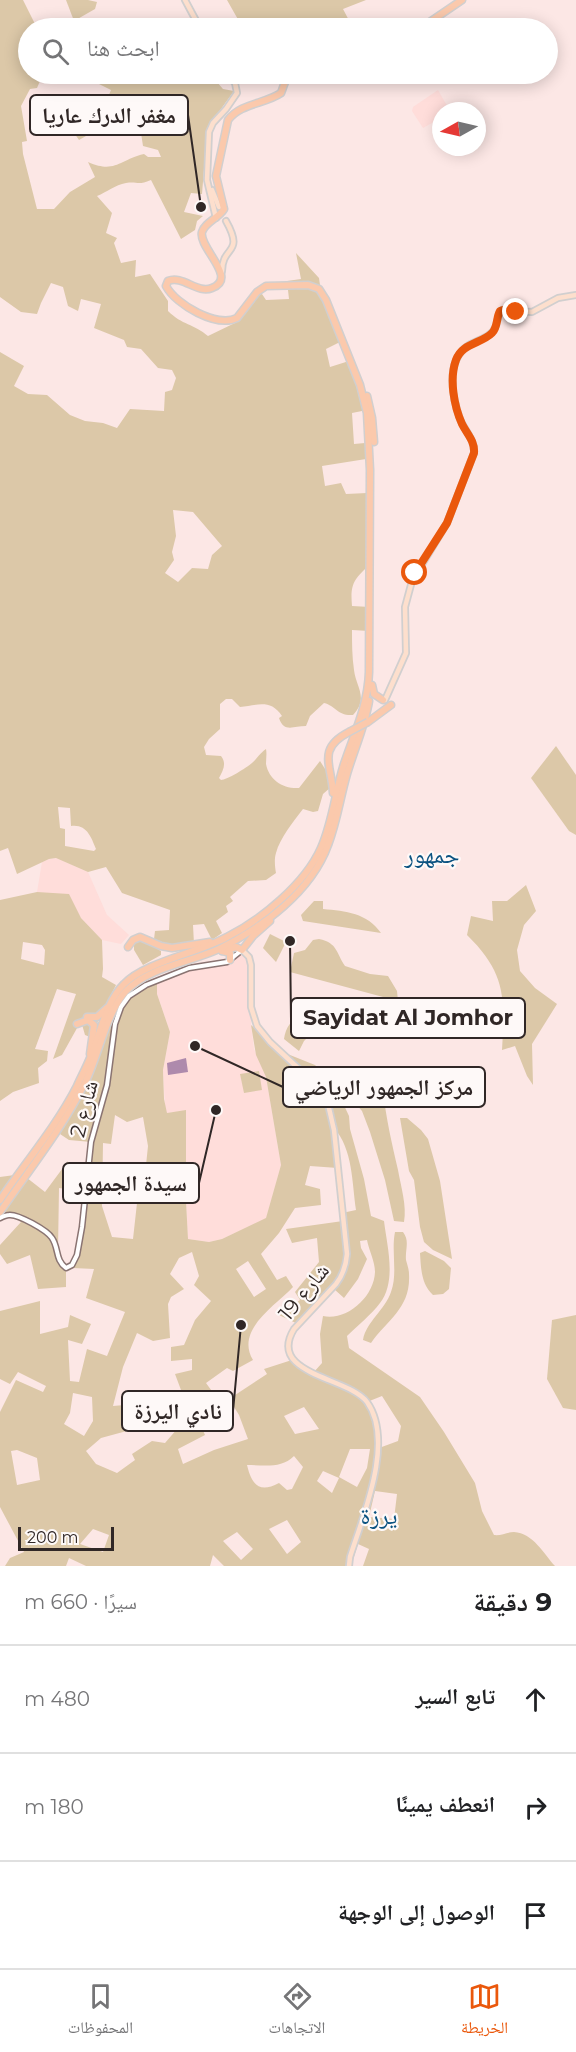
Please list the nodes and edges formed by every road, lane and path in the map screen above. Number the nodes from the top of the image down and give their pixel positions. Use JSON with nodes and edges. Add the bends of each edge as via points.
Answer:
{"nodes":[{"id":1,"x":185,"y":0,"type":"edge"},
{"id":2,"x":464,"y":0,"type":"edge"},
{"id":3,"x":195,"y":18,"type":"edge"},
{"id":4,"x":438,"y":18,"type":"edge"},
{"id":5,"x":235,"y":84,"type":"edge"},
{"id":6,"x":284,"y":84,"type":"edge"},
{"id":7,"x":208,"y":158,"type":"junction"},
{"id":8,"x":219,"y":207,"type":"dead end"},
{"id":9,"x":216,"y":218,"type":"junction"},
{"id":10,"x":226,"y":221,"type":"dead end"},
{"id":11,"x":208,"y":224,"type":"junction"},
{"id":12,"x":225,"y":258,"type":"junction"},
{"id":13,"x":214,"y":259,"type":"junction"},
{"id":14,"x":221,"y":274,"type":"junction"},
{"id":15,"x":295,"y":284,"type":"junction"},
{"id":16,"x":576,"y":295,"type":"edge"},
{"id":17,"x":372,"y":685,"type":"junction"},
{"id":18,"x":385,"y":700,"type":"dead end"},
{"id":19,"x":391,"y":705,"type":"dead end"},
{"id":20,"x":368,"y":708,"type":"junction"},
{"id":21,"x":327,"y":760,"type":"junction"},
{"id":22,"x":345,"y":763,"type":"junction"},
{"id":23,"x":335,"y":800,"type":"junction"},
{"id":24,"x":278,"y":911,"type":"junction"},
{"id":25,"x":238,"y":931,"type":"junction"},
{"id":26,"x":176,"y":948,"type":"junction"},
{"id":27,"x":242,"y":950,"type":"junction"},
{"id":28,"x":222,"y":951,"type":"junction"},
{"id":29,"x":200,"y":956,"type":"junction"},
{"id":30,"x":230,"y":960,"type":"junction"},
{"id":31,"x":162,"y":961,"type":"junction"},
{"id":32,"x":109,"y":1006,"type":"junction"},
{"id":33,"x":90,"y":1058,"type":"junction"},
{"id":34,"x":0,"y":1200,"type":"edge"},
{"id":35,"x":1,"y":1210,"type":"edge"},
{"id":36,"x":8,"y":1215,"type":"junction"},
{"id":37,"x":0,"y":1218,"type":"edge"},
{"id":38,"x":349,"y":1566,"type":"edge"}],
"edges":[{"from":1,"to":3,"type":"main road"},
{"from":2,"to":4,"type":"highway"},
{"from":5,"to":7,"type":"main road","via":[[237,93],[211,126]]},
{"from":6,"to":9,"type":"highway","via":[[282,93],[240,109],[228,120],[216,176],[225,207]]},
{"from":7,"to":8,"type":"main road","via":[[210,185]]},
{"from":7,"to":9,"type":"main road","via":[[207,183]]},
{"from":7,"to":11,"type":"main road","via":[[205,181],[212,210]]},
{"from":9,"to":11,"type":"highway"},
{"from":10,"to":12,"type":"main road","via":[[235,241]]},
{"from":11,"to":13,"type":"highway","via":[[202,240]]},
{"from":12,"to":13,"type":"main road"},
{"from":12,"to":14,"type":"main road"},
{"from":13,"to":14,"type":"highway"},
{"from":14,"to":15,"type":"highway","via":[[219,283],[210,289],[173,279],[166,286],[188,307],[225,321],[240,316],[263,287]]},
{"from":15,"to":17,"type":"highway","via":[[313,283],[325,291],[371,408]]},
{"from":15,"to":22,"type":"highway","via":[[316,287],[326,300],[363,393],[369,432],[369,682]]},
{"from":16,"to":18,"type":"main road","via":[[555,299],[532,312],[502,310],[494,331],[467,346],[458,356],[453,391],[463,425],[474,443],[474,453],[447,523],[412,580],[405,607],[406,653]]},
{"from":17,"to":20,"type":"highway"},
{"from":17,"to":20,"type":"highway","via":[[374,694],[383,700]]},
{"from":19,"to":21,"type":"highway","bridge":true,"via":[[333,744]]},
{"from":20,"to":24,"type":"highway","via":[[325,852],[309,878]]},
{"from":21,"to":22,"type":"highway","via":[[334,767]]},
{"from":21,"to":23,"type":"highway"},
{"from":22,"to":23,"type":"highway"},
{"from":23,"to":25,"type":"highway","via":[[312,865],[279,901]]},
{"from":24,"to":27,"type":"highway"},
{"from":24,"to":29,"type":"highway","via":[[239,938]]},
{"from":25,"to":26,"type":"highway","via":[[204,944]]},
{"from":25,"to":31,"type":"highway","via":[[208,947]]},
{"from":26,"to":31,"type":"highway"},
{"from":26,"to":31,"type":"highway","via":[[140,937],[133,940],[129,947],[143,940],[161,950]]},
{"from":27,"to":28,"type":"highway","via":[[236,947]]},
{"from":27,"to":30,"type":"street"},
{"from":27,"to":38,"type":"main road","name":"شارع 19","via":[[251,965],[251,1007],[257,1026],[313,1082],[328,1104],[334,1130],[346,1265],[341,1278],[294,1329],[289,1346],[298,1365],[356,1392],[366,1400],[374,1417],[378,1443],[376,1470]]},
{"from":28,"to":29,"type":"highway"},
{"from":28,"to":30,"type":"highway","via":[[230,953]]},
{"from":29,"to":35,"type":"highway","via":[[136,982],[120,998],[73,1105]]},
{"from":30,"to":36,"type":"street","name":"شارع 2","via":[[175,973],[131,994],[121,1007],[107,1085],[91,1142],[82,1227],[72,1265],[66,1268],[61,1263],[47,1232]]},
{"from":31,"to":32,"type":"highway","via":[[128,980]]},
{"from":32,"to":33,"type":"highway"},
{"from":32,"to":33,"type":"highway","via":[[97,1017],[84,1018],[77,1024],[88,1020],[94,1025]]},
{"from":33,"to":34,"type":"highway","via":[[69,1101]]},
{"from":35,"to":36,"type":"street","name":"شارع 2"},
{"from":36,"to":37,"type":"street"}]}
